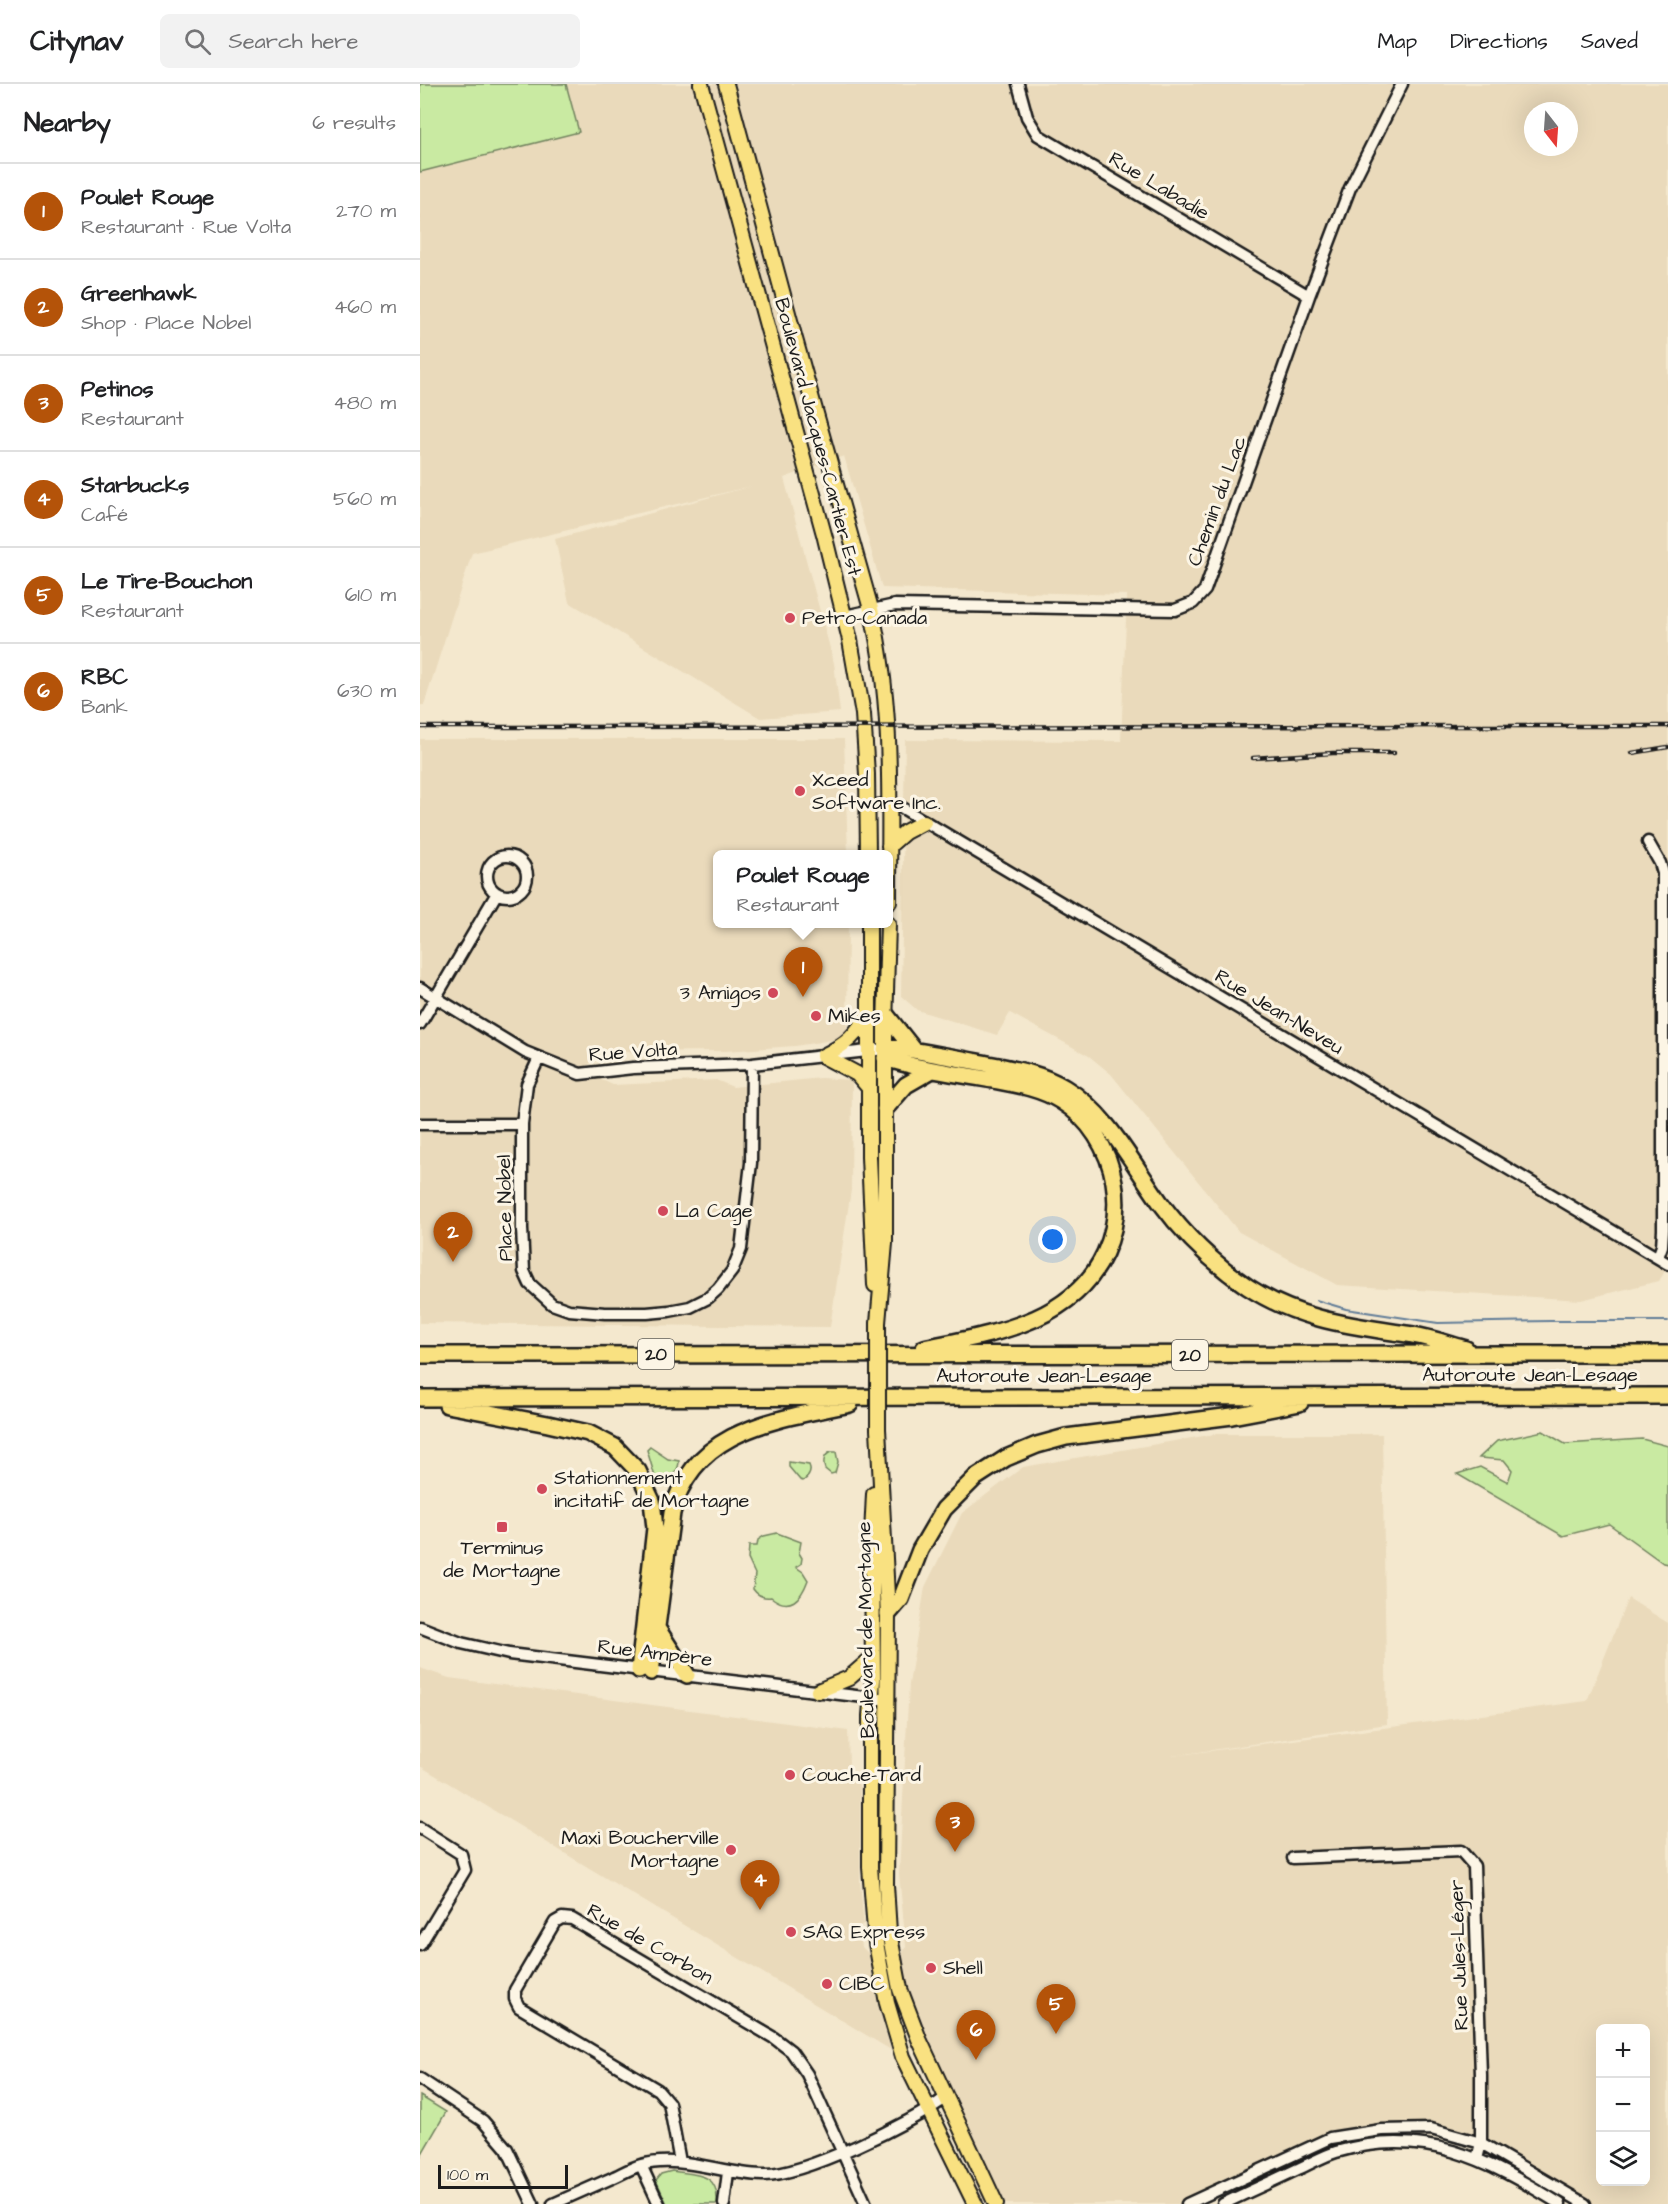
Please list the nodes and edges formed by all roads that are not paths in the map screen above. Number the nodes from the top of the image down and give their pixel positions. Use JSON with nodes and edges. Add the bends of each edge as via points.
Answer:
{"nodes":[{"id":1,"x":701,"y":84,"type":"edge"},
{"id":2,"x":726,"y":84,"type":"edge"},
{"id":3,"x":1018,"y":84,"type":"edge"},
{"id":4,"x":1402,"y":84,"type":"edge"},
{"id":5,"x":1309,"y":296,"type":"junction"},
{"id":6,"x":871,"y":609,"type":"junction"},
{"id":7,"x":845,"y":616,"type":"junction"},
{"id":8,"x":889,"y":804,"type":"junction"},
{"id":9,"x":868,"y":806,"type":"junction"},
{"id":10,"x":924,"y":822,"type":"junction"},
{"id":11,"x":1648,"y":842,"type":"dead end"},
{"id":12,"x":889,"y":846,"type":"junction"},
{"id":13,"x":868,"y":850,"type":"edge"},
{"id":14,"x":889,"y":850,"type":"edge"},
{"id":15,"x":497,"y":893,"type":"dead end"},
{"id":16,"x":869,"y":928,"type":"edge"},
{"id":17,"x":888,"y":928,"type":"edge"},
{"id":18,"x":420,"y":987,"type":"edge"},
{"id":19,"x":436,"y":997,"type":"junction"},
{"id":20,"x":870,"y":1010,"type":"junction"},
{"id":21,"x":887,"y":1016,"type":"junction"},
{"id":22,"x":420,"y":1024,"type":"edge"},
{"id":23,"x":914,"y":1050,"type":"junction"},
{"id":24,"x":880,"y":1053,"type":"junction"},
{"id":25,"x":823,"y":1056,"type":"junction"},
{"id":26,"x":539,"y":1058,"type":"junction"},
{"id":27,"x":752,"y":1064,"type":"junction"},
{"id":28,"x":932,"y":1070,"type":"junction"},
{"id":29,"x":869,"y":1088,"type":"junction"},
{"id":30,"x":885,"y":1109,"type":"junction"},
{"id":31,"x":420,"y":1124,"type":"edge"},
{"id":32,"x":522,"y":1124,"type":"junction"},
{"id":33,"x":1658,"y":1257,"type":"junction"},
{"id":34,"x":1668,"y":1264,"type":"edge"},
{"id":35,"x":878,"y":1323,"type":"junction"},
{"id":36,"x":893,"y":1354,"type":"junction"},
{"id":37,"x":1486,"y":1354,"type":"junction"},
{"id":38,"x":1668,"y":1354,"type":"edge"},
{"id":39,"x":420,"y":1355,"type":"edge"},
{"id":40,"x":1334,"y":1396,"type":"junction"},
{"id":41,"x":1668,"y":1396,"type":"edge"},
{"id":42,"x":882,"y":1397,"type":"junction"},
{"id":43,"x":420,"y":1399,"type":"edge"},
{"id":44,"x":878,"y":1429,"type":"junction"},
{"id":45,"x":888,"y":1614,"type":"junction"},
{"id":46,"x":420,"y":1627,"type":"edge"},
{"id":47,"x":657,"y":1628,"type":"junction"},
{"id":48,"x":872,"y":1658,"type":"junction"},
{"id":49,"x":645,"y":1671,"type":"junction"},
{"id":50,"x":687,"y":1675,"type":"junction"},
{"id":51,"x":818,"y":1691,"type":"junction"},
{"id":52,"x":873,"y":1698,"type":"junction"},
{"id":53,"x":889,"y":1700,"type":"junction"},
{"id":54,"x":420,"y":1828,"type":"edge"},
{"id":55,"x":1293,"y":1857,"type":"dead end"},
{"id":56,"x":420,"y":1945,"type":"edge"},
{"id":57,"x":420,"y":2079,"type":"edge"},
{"id":58,"x":945,"y":2098,"type":"junction"},
{"id":59,"x":929,"y":2110,"type":"junction"},
{"id":60,"x":1481,"y":2143,"type":"junction"},
{"id":61,"x":1316,"y":2145,"type":"junction"},
{"id":62,"x":842,"y":2152,"type":"junction"},
{"id":63,"x":1322,"y":2158,"type":"junction"},
{"id":64,"x":1477,"y":2159,"type":"junction"},
{"id":65,"x":680,"y":2162,"type":"junction"},
{"id":66,"x":641,"y":2165,"type":"junction"},
{"id":67,"x":728,"y":2172,"type":"junction"},
{"id":68,"x":1548,"y":2182,"type":"junction"},
{"id":69,"x":1219,"y":2189,"type":"junction"},
{"id":70,"x":1542,"y":2193,"type":"junction"},
{"id":71,"x":1224,"y":2203,"type":"edge"},
{"id":72,"x":533,"y":2204,"type":"edge"},
{"id":73,"x":553,"y":2204,"type":"edge"},
{"id":74,"x":659,"y":2204,"type":"edge"},
{"id":75,"x":724,"y":2204,"type":"edge"},
{"id":76,"x":866,"y":2204,"type":"edge"},
{"id":77,"x":975,"y":2204,"type":"edge"},
{"id":78,"x":996,"y":2204,"type":"edge"},
{"id":79,"x":1187,"y":2204,"type":"edge"},
{"id":80,"x":1560,"y":2204,"type":"edge"},
{"id":81,"x":1585,"y":2204,"type":"edge"}],
"edges":[{"from":1,"to":7,"type":"main road","name":"Boulevard Jacques-Cartier Est"},
{"from":2,"to":6,"type":"main road","name":"Boulevard Jacques-Cartier Est"},
{"from":3,"to":5,"type":"street","name":"Rue Labadie","via":[[1027,117],[1038,135]]},
{"from":4,"to":5,"type":"street","name":"Chemin du Lac","via":[[1350,188]]},
{"from":5,"to":6,"type":"street","name":"Chemin du Lac","via":[[1204,591],[1193,603],[1175,610],[952,605]]},
{"from":6,"to":7,"type":"street","name":"Chemin du Lac"},
{"from":6,"to":8,"type":"main road","name":"Boulevard Jacques-Cartier Est","via":[[887,708]]},
{"from":7,"to":9,"type":"main road","name":"Boulevard Jacques-Cartier Est","via":[[862,703]]},
{"from":8,"to":9,"type":"street"},
{"from":8,"to":10,"type":"street","name":"Rue Jean-Neveu"},
{"from":8,"to":12,"type":"main road"},
{"from":9,"to":13,"type":"main road"},
{"from":10,"to":12,"type":"main road"},
{"from":10,"to":33,"type":"street","name":"Rue Jean-Neveu"},
{"from":11,"to":33,"type":"street","via":[[1663,873],[1663,1236]]},
{"from":12,"to":14,"type":"main road"},
{"from":15,"to":19,"type":"street"},
{"from":16,"to":20,"type":"main road","name":"Boulevard de Mortagne"},
{"from":17,"to":21,"type":"main road","name":"Boulevard de Mortagne"},
{"from":18,"to":19,"type":"street","name":"Rue Volta"},
{"from":19,"to":22,"type":"street"},
{"from":19,"to":26,"type":"street","name":"Rue Volta"},
{"from":20,"to":24,"type":"main road","name":"Boulevard de Mortagne"},
{"from":20,"to":25,"type":"main road","via":[[856,1034],[839,1049]]},
{"from":21,"to":23,"type":"highway"},
{"from":21,"to":24,"type":"main road","name":"Boulevard de Mortagne"},
{"from":23,"to":24,"type":"highway","via":[[899,1047]]},
{"from":23,"to":37,"type":"highway","via":[[1023,1071],[1055,1082],[1074,1094],[1105,1124],[1190,1238],[1224,1270],[1260,1294],[1335,1323],[1414,1335]]},
{"from":24,"to":25,"type":"street","name":"Rue Volta"},
{"from":24,"to":28,"type":"highway"},
{"from":24,"to":29,"type":"main road","name":"Boulevard de Mortagne"},
{"from":24,"to":30,"type":"main road","name":"Boulevard de Mortagne"},
{"from":25,"to":27,"type":"street","name":"Rue Volta"},
{"from":25,"to":29,"type":"main road","via":[[857,1074]]},
{"from":26,"to":27,"type":"street","name":"Rue Volta","via":[[580,1074]]},
{"from":26,"to":32,"type":"street","name":"Place Nobel","via":[[528,1084]]},
{"from":27,"to":32,"type":"street","name":"Place Nobel","via":[[751,1163],[741,1249],[721,1286],[690,1307],[647,1313],[569,1310],[552,1304],[534,1289],[524,1271]]},
{"from":28,"to":30,"type":"highway","via":[[906,1085]]},
{"from":28,"to":36,"type":"highway","via":[[1024,1086],[1064,1103],[1089,1127],[1106,1154],[1114,1181],[1115,1217],[1110,1242],[1096,1269],[1076,1293],[1055,1308],[994,1333]]},
{"from":29,"to":35,"type":"main road","name":"Boulevard de Mortagne"},
{"from":30,"to":35,"type":"main road","name":"Boulevard de Mortagne","via":[[885,1243]]},
{"from":31,"to":32,"type":"street"},
{"from":33,"to":34,"type":"street","name":"Rue Jean-Neveu"},
{"from":35,"to":44,"type":"main road","name":"Boulevard de Mortagne","bridge":true},
{"from":36,"to":37,"type":"highway","name":"Autoroute Jean-Lesage","number":"20"},
{"from":36,"to":39,"type":"highway","name":"Autoroute Jean-Lesage","number":"20"},
{"from":37,"to":38,"type":"highway","name":"Autoroute Jean-Lesage","number":"20"},
{"from":40,"to":41,"type":"highway","name":"Autoroute Jean-Lesage","number":"20"},
{"from":40,"to":42,"type":"highway","name":"Autoroute Jean-Lesage","number":"20"},
{"from":40,"to":45,"type":"highway","via":[[1232,1416],[1066,1437],[1016,1453],[981,1473],[944,1509],[923,1543],[901,1599]]},
{"from":42,"to":43,"type":"highway","name":"Autoroute Jean-Lesage","number":"20"},
{"from":42,"to":47,"type":"highway","via":[[769,1423],[727,1440],[699,1460],[681,1486],[672,1513]]},
{"from":43,"to":49,"type":"highway","via":[[584,1432],[610,1444],[634,1466],[647,1488],[655,1521]]},
{"from":44,"to":45,"type":"main road","name":"Boulevard de Mortagne"},
{"from":44,"to":48,"type":"main road","name":"Boulevard de Mortagne","via":[[872,1534]]},
{"from":45,"to":53,"type":"main road","name":"Boulevard de Mortagne"},
{"from":46,"to":49,"type":"street","name":"Rue Ampère","via":[[499,1652]]},
{"from":47,"to":49,"type":"highway"},
{"from":47,"to":50,"type":"highway"},
{"from":48,"to":51,"type":"main road","via":[[849,1678]]},
{"from":48,"to":52,"type":"main road","name":"Boulevard de Mortagne"},
{"from":49,"to":50,"type":"street","name":"Rue Ampère"},
{"from":50,"to":51,"type":"street","name":"Rue Ampère"},
{"from":51,"to":52,"type":"street","name":"Rue Ampère"},
{"from":52,"to":53,"type":"street","name":"Rue Ampère"},
{"from":52,"to":59,"type":"main road","name":"Boulevard de Mortagne","via":[[873,1927],[887,2003],[903,2057]]},
{"from":53,"to":58,"type":"main road","name":"Boulevard de Mortagne","via":[[889,1932],[900,1989]]},
{"from":54,"to":56,"type":"street","via":[[461,1854],[465,1870]]},
{"from":55,"to":60,"type":"street","name":"Rue Jules-Léger","via":[[1461,1851],[1474,1866]]},
{"from":57,"to":72,"type":"street","via":[[483,2121],[507,2150]]},
{"from":58,"to":59,"type":"street"},
{"from":58,"to":78,"type":"main road","name":"Boulevard de Mortagne"},
{"from":59,"to":62,"type":"street"},
{"from":59,"to":77,"type":"main road","name":"Boulevard de Mortagne"},
{"from":60,"to":61,"type":"street","via":[[1431,2129],[1411,2129],[1371,2131],[1330,2138]]},
{"from":60,"to":64,"type":"street","name":"Rue Jules-Léger"},
{"from":60,"to":68,"type":"street"},
{"from":61,"to":63,"type":"street"},
{"from":61,"to":69,"type":"street"},
{"from":62,"to":65,"type":"street","name":"Rue de Corbon","via":[[807,2074],[791,2051],[582,1924],[562,1918],[555,1922],[515,1990],[515,1999],[519,2007],[658,2090],[669,2103]]},
{"from":62,"to":67,"type":"street","via":[[799,2168],[765,2175]]},
{"from":62,"to":76,"type":"street"},
{"from":63,"to":64,"type":"street","via":[[1382,2143],[1421,2143]]},
{"from":63,"to":71,"type":"street"},
{"from":64,"to":70,"type":"street"},
{"from":65,"to":66,"type":"street"},
{"from":65,"to":67,"type":"street"},
{"from":66,"to":73,"type":"street"},
{"from":66,"to":74,"type":"street"},
{"from":67,"to":75,"type":"street"},
{"from":68,"to":70,"type":"street"},
{"from":68,"to":81,"type":"street"},
{"from":69,"to":71,"type":"street"},
{"from":69,"to":79,"type":"street"},
{"from":70,"to":80,"type":"street"}]}
